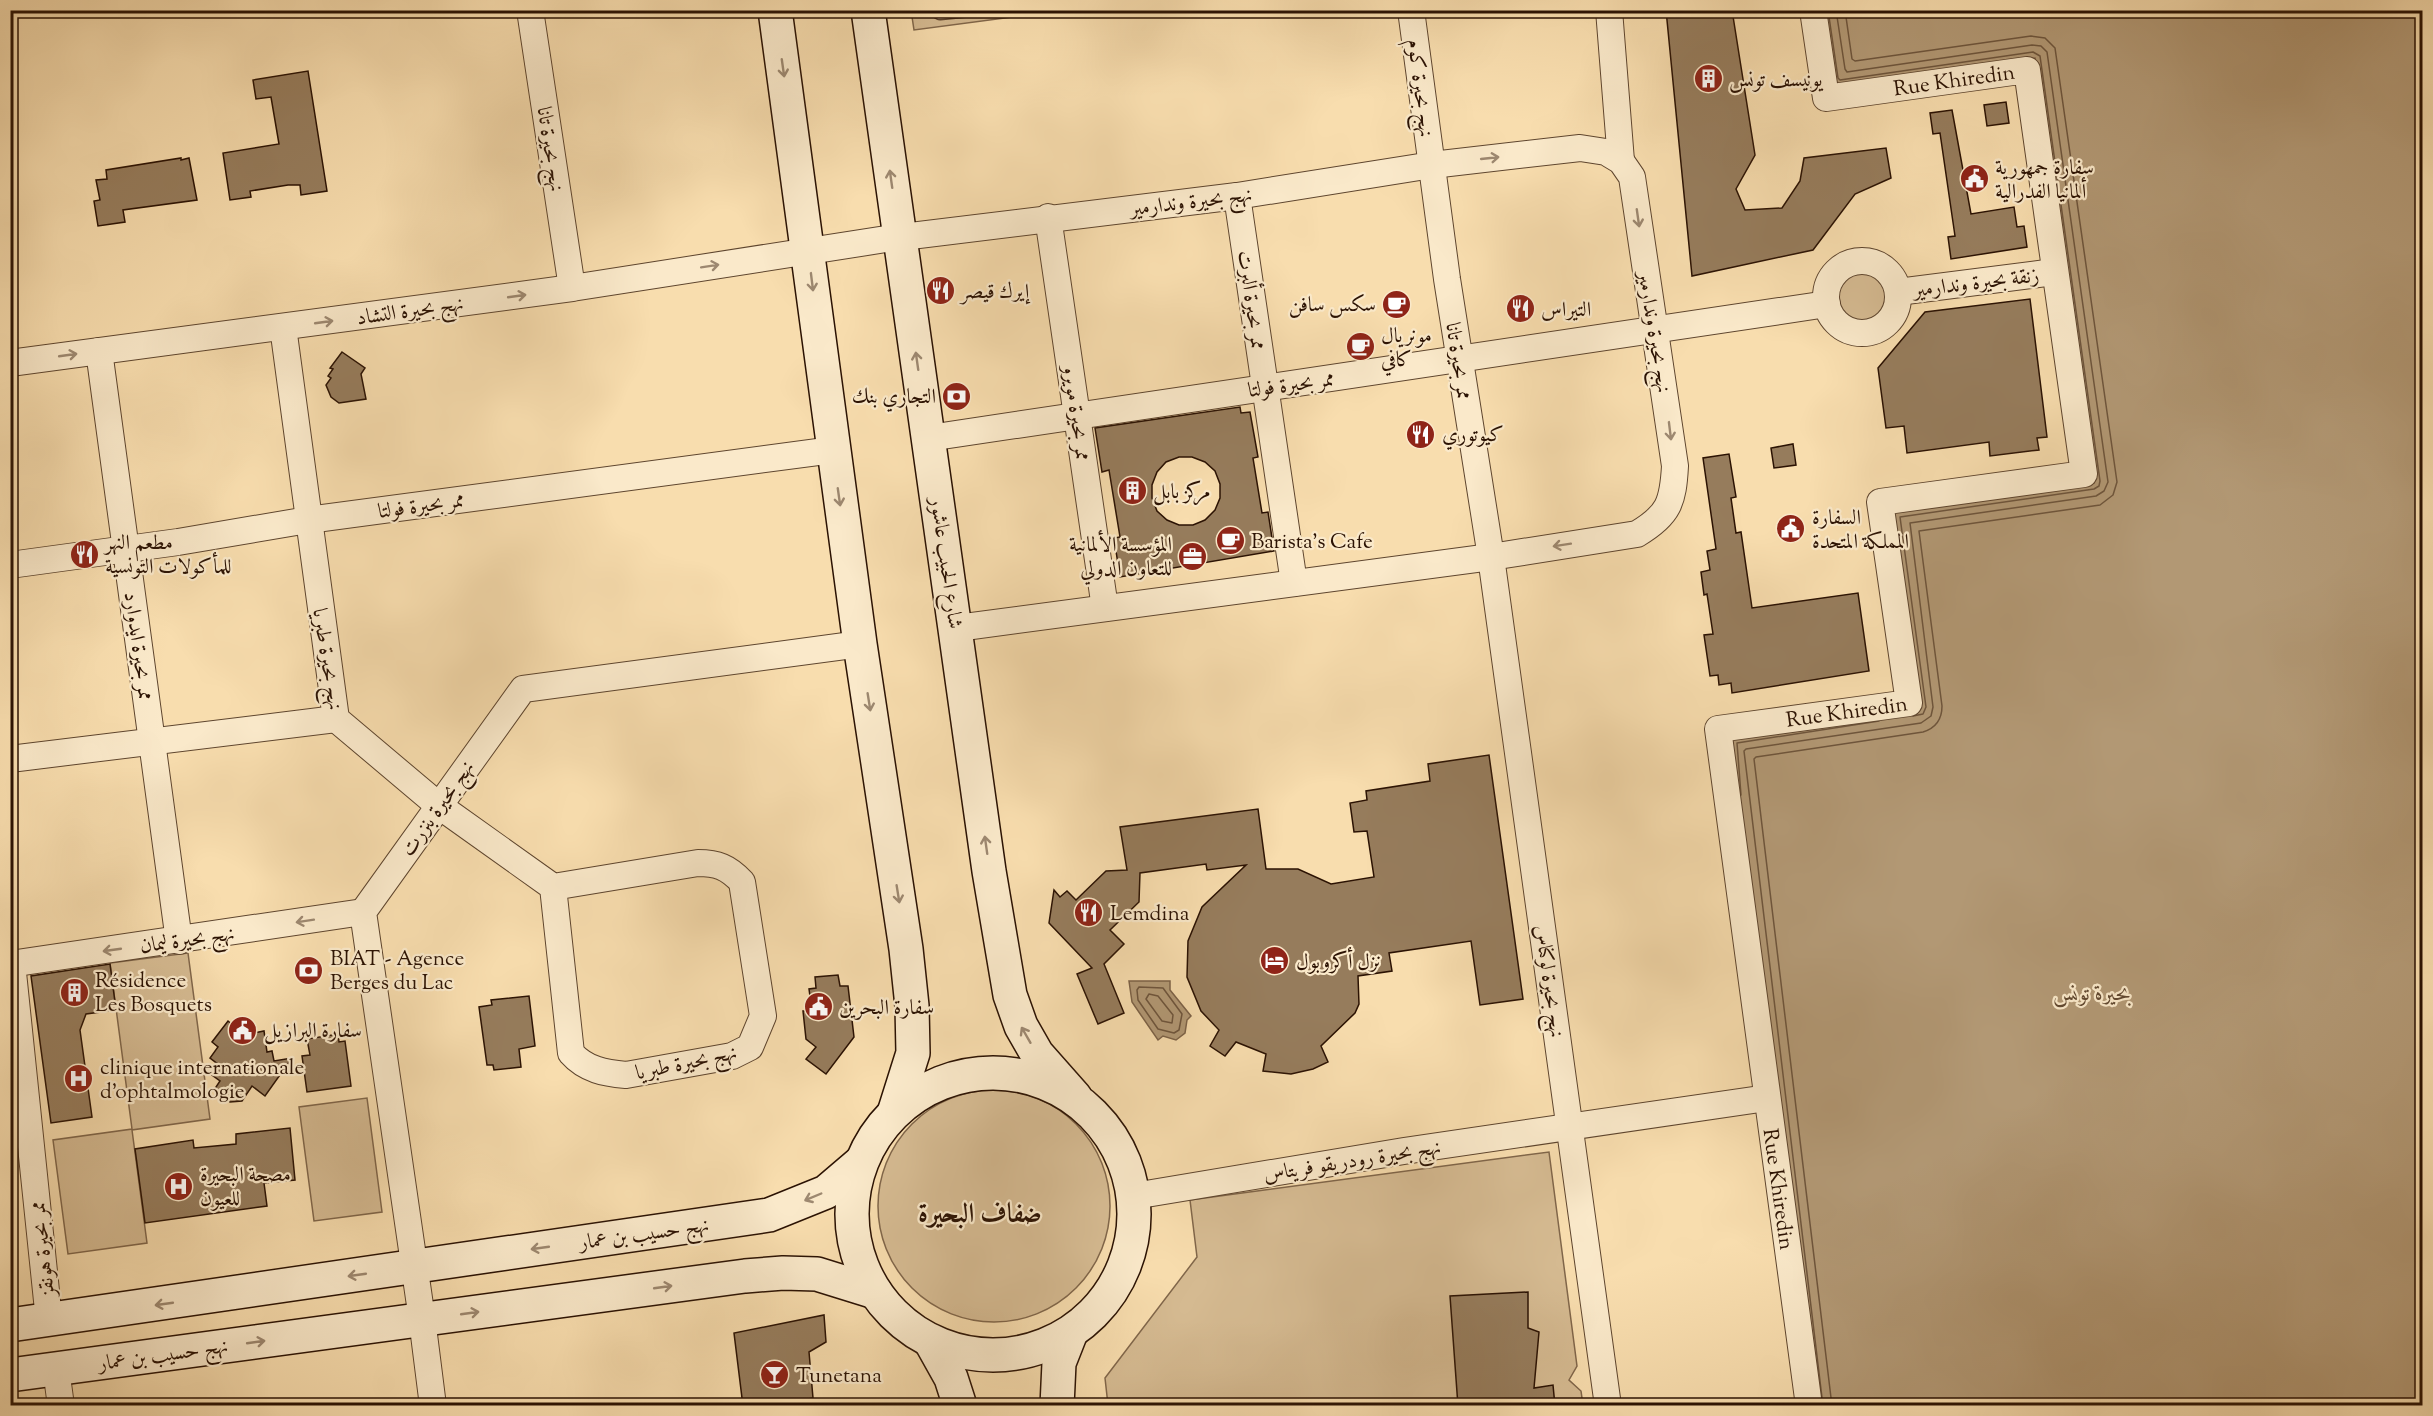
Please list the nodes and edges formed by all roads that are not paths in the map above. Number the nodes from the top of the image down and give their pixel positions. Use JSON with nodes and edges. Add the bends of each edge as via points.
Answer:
{"nodes":[{"id":1,"x":530,"y":10,"type":"edge"},
{"id":2,"x":775,"y":10,"type":"edge"},
{"id":3,"x":868,"y":10,"type":"edge"},
{"id":4,"x":935,"y":10,"type":"edge"},
{"id":5,"x":970,"y":10,"type":"edge"},
{"id":6,"x":1411,"y":10,"type":"edge"},
{"id":7,"x":1609,"y":10,"type":"edge"},
{"id":8,"x":1812,"y":10,"type":"edge"},
{"id":9,"x":1621,"y":161,"type":"junction"},
{"id":10,"x":1432,"y":165,"type":"junction"},
{"id":11,"x":1237,"y":196,"type":"junction"},
{"id":12,"x":1048,"y":218,"type":"junction"},
{"id":13,"x":899,"y":237,"type":"junction"},
{"id":14,"x":808,"y":250,"type":"junction"},
{"id":15,"x":2054,"y":272,"type":"junction"},
{"id":16,"x":572,"y":288,"type":"junction"},
{"id":17,"x":1898,"y":292,"type":"junction"},
{"id":18,"x":1827,"y":304,"type":"junction"},
{"id":19,"x":283,"y":327,"type":"junction"},
{"id":20,"x":1653,"y":329,"type":"junction"},
{"id":21,"x":99,"y":351,"type":"junction"},
{"id":22,"x":1459,"y":359,"type":"junction"},
{"id":23,"x":10,"y":363,"type":"edge"},
{"id":24,"x":1265,"y":388,"type":"junction"},
{"id":25,"x":1077,"y":416,"type":"junction"},
{"id":26,"x":929,"y":438,"type":"junction"},
{"id":27,"x":833,"y":450,"type":"junction"},
{"id":28,"x":308,"y":520,"type":"junction"},
{"id":29,"x":126,"y":549,"type":"junction"},
{"id":30,"x":1491,"y":557,"type":"junction"},
{"id":31,"x":10,"y":565,"type":"edge"},
{"id":32,"x":1294,"y":583,"type":"junction"},
{"id":33,"x":1105,"y":608,"type":"junction"},
{"id":34,"x":957,"y":628,"type":"junction"},
{"id":35,"x":860,"y":644,"type":"junction"},
{"id":36,"x":336,"y":719,"type":"junction"},
{"id":37,"x":152,"y":740,"type":"junction"},
{"id":38,"x":10,"y":759,"type":"edge"},
{"id":39,"x":438,"y":805,"type":"junction"},
{"id":40,"x":553,"y":887,"type":"junction"},
{"id":41,"x":363,"y":912,"type":"junction"},
{"id":42,"x":179,"y":941,"type":"junction"},
{"id":43,"x":11,"y":964,"type":"edge"},
{"id":44,"x":1075,"y":1097,"type":"junction"},
{"id":45,"x":1767,"y":1098,"type":"junction"},
{"id":46,"x":895,"y":1110,"type":"junction"},
{"id":47,"x":1571,"y":1127,"type":"junction"},
{"id":48,"x":860,"y":1163,"type":"junction"},
{"id":49,"x":1134,"y":1196,"type":"junction"},
{"id":50,"x":414,"y":1267,"type":"junction"},
{"id":51,"x":875,"y":1292,"type":"junction"},
{"id":52,"x":422,"y":1319,"type":"junction"},
{"id":53,"x":50,"y":1320,"type":"junction"},
{"id":54,"x":10,"y":1325,"type":"edge"},
{"id":55,"x":1070,"y":1335,"type":"junction"},
{"id":56,"x":932,"y":1344,"type":"junction"},
{"id":57,"x":56,"y":1369,"type":"junction"},
{"id":58,"x":10,"y":1375,"type":"edge"},
{"id":59,"x":61,"y":1406,"type":"edge"},
{"id":60,"x":433,"y":1406,"type":"edge"},
{"id":61,"x":960,"y":1406,"type":"edge"},
{"id":62,"x":1057,"y":1406,"type":"edge"},
{"id":63,"x":1608,"y":1406,"type":"edge"},
{"id":64,"x":1809,"y":1406,"type":"edge"}],
"edges":[{"from":1,"to":16,"type":"street","name":"نهج بحيرة تانا"},
{"from":2,"to":14,"type":"main road","one_way":true},
{"from":13,"to":3,"type":"main road","name":"شارع الحبيب عاشور","one_way":true},
{"from":4,"to":5,"type":"lane"},
{"from":6,"to":10,"type":"street","name":"نهج بحيرة كوم"},
{"from":7,"to":9,"type":"street"},
{"from":8,"to":15,"type":"street","name":"Rue Khiredin","via":[[1826,98],[2027,70]]},
{"from":10,"to":9,"type":"street","name":"نهج بحيرة وندارمير","one_way":true,"via":[[1580,148],[1606,152]]},
{"from":9,"to":20,"type":"street","name":"نهج بحيرة وندارمير","one_way":true,"via":[[1632,177]]},
{"from":10,"to":11,"type":"street","name":"نهج بحيرة وندارمير"},
{"from":10,"to":22,"type":"street","name":"ممر بحيرة تانا"},
{"from":11,"to":12,"type":"street","name":"نهج بحيرة وندارمير"},
{"from":11,"to":24,"type":"street","name":"ممر بحيرة ألبرت"},
{"from":12,"to":13,"type":"street","name":"نهج بحيرة وندارمير"},
{"from":12,"to":25,"type":"street","name":"ممر بحيرة مويرو"},
{"from":13,"to":14,"type":"street","name":"نهج بحيرة وندارمير"},
{"from":26,"to":13,"type":"main road","name":"شارع الحبيب عاشور","one_way":true},
{"from":16,"to":14,"type":"street","name":"نهج بحيرة التشاد","one_way":true},
{"from":14,"to":27,"type":"main road","one_way":true},
{"from":15,"to":17,"type":"street","name":"زنقة بحيرة وندارمير"},
{"from":15,"to":45,"type":"street","name":"Rue Khiredin","via":[[2084,474],[1880,502],[1909,703],[1718,729]]},
{"from":19,"to":16,"type":"street","name":"نهج بحيرة التشاد","one_way":true},
{"from":17,"to":18,"type":"street","name":"زنقة بحيرة وندارمير","via":[[1892,318],[1870,332],[1845,329],[1835,321]]},
{"from":17,"to":18,"type":"street","name":"زنقة بحيرة وندارمير","via":[[1894,280],[1878,264],[1856,261],[1835,273],[1826,293]]},
{"from":18,"to":20,"type":"street"},
{"from":19,"to":21,"type":"street","name":"نهج بحيرة التشاد"},
{"from":19,"to":28,"type":"street","name":"نهج بحيرة طبريا"},
{"from":20,"to":22,"type":"street","name":"ممر بحيرة فولتا"},
{"from":20,"to":30,"type":"street","name":"نهج بحيرة وندارمير","one_way":true,"via":[[1675,466],[1670,505],[1656,523],[1637,534]]},
{"from":23,"to":21,"type":"street","name":"نهج بحيرة التشاد","one_way":true},
{"from":21,"to":29,"type":"street","name":"ممر بحيرة ايدوارد"},
{"from":22,"to":24,"type":"street","name":"ممر بحيرة فولتا"},
{"from":22,"to":30,"type":"street","name":"ممر بحيرة تانا"},
{"from":24,"to":25,"type":"street","name":"ممر بحيرة فولتا"},
{"from":24,"to":32,"type":"street","name":"ممر بحيرة ألبرت"},
{"from":25,"to":26,"type":"street","name":"ممر بحيرة فولتا"},
{"from":25,"to":33,"type":"street","name":"ممر بحيرة مويرو"},
{"from":26,"to":34,"type":"main road","name":"شارع الحبيب عاشور"},
{"from":27,"to":28,"type":"street","name":"ممر بحيرة فولتا"},
{"from":27,"to":35,"type":"main road","one_way":true},
{"from":28,"to":29,"type":"street","name":"ممر بحيرة فولتا"},
{"from":28,"to":36,"type":"street","name":"نهج بحيرة طبريا"},
{"from":29,"to":31,"type":"street","name":"ممر بحيرة فولتا"},
{"from":29,"to":37,"type":"street","name":"ممر بحيرة ايدوارد"},
{"from":30,"to":32,"type":"street","name":"نهج بحيرة وندارمير"},
{"from":30,"to":47,"type":"street","name":"نهج بحيرة لوكناس"},
{"from":32,"to":33,"type":"street","name":"نهج بحيرة وندارمير"},
{"from":33,"to":34,"type":"street","name":"نهج بحيرة وندارمير"},
{"from":44,"to":34,"type":"main road","name":"شارع الحبيب عاشور","one_way":true,"via":[[1037,1054],[1010,995],[989,871]]},
{"from":35,"to":39,"type":"street","name":"نهج بحيرة بنزرت","via":[[523,689]]},
{"from":35,"to":46,"type":"main road","one_way":true,"via":[[912,1006],[913,1053]]},
{"from":36,"to":37,"type":"street"},
{"from":36,"to":39,"type":"street","name":"نهج بحيرة طبريا"},
{"from":37,"to":38,"type":"street"},
{"from":37,"to":42,"type":"street","name":"ممر بحيرة ايدوارد"},
{"from":39,"to":40,"type":"street","name":"نهج بحيرة طبريا"},
{"from":39,"to":41,"type":"street","name":"نهج بحيرة بنزرت"},
{"from":40,"to":40,"type":"street","name":"نهج بحيرة طبريا","via":[[698,863],[714,863],[730,870],[742,882],[763,1016],[750,1047],[732,1056],[627,1075],[610,1074],[578,1062],[571,1053]]},
{"from":41,"to":42,"type":"street","name":"نهج بحيرة ليمان","one_way":true},
{"from":41,"to":50,"type":"street"},
{"from":42,"to":43,"type":"street","name":"نهج بحيرة ليمان","one_way":true},
{"from":43,"to":53,"type":"street","name":"ممر بحيرة هونقز"},
{"from":44,"to":46,"type":"main road","via":[[1040,1079],[1002,1071],[963,1074],[927,1088]]},
{"from":44,"to":49,"type":"main road","name":"شارع الحبيب عاشور","via":[[1115,1140]]},
{"from":45,"to":47,"type":"street","name":"نهج بحيرة رودريقو فريتاس"},
{"from":45,"to":64,"type":"street","name":"Rue Khiredin"},
{"from":46,"to":48,"type":"main road"},
{"from":47,"to":49,"type":"street","name":"نهج بحيرة رودريقو فريتاس"},
{"from":47,"to":63,"type":"street","name":"نهج بحيرة لوكناس"},
{"from":48,"to":50,"type":"main road","name":"نهج حسيب بن عمار","one_way":true,"via":[[826,1192],[769,1215]]},
{"from":48,"to":51,"type":"main road","via":[[850,1213],[859,1263]]},
{"from":49,"to":55,"type":"main road","via":[[1131,1250],[1108,1298]]},
{"from":50,"to":52,"type":"street"},
{"from":50,"to":53,"type":"main road","name":"نهج حسيب بن عمار","one_way":true},
{"from":52,"to":51,"type":"main road","name":"نهج حسيب بن عمار","one_way":true,"via":[[783,1273],[817,1274]]},
{"from":51,"to":56,"type":"main road","via":[[884,1307]]},
{"from":57,"to":52,"type":"main road","name":"نهج حسيب بن عمار","one_way":true},
{"from":52,"to":60,"type":"street"},
{"from":53,"to":54,"type":"main road","name":"نهج حسيب بن عمار"},
{"from":55,"to":56,"type":"main road","via":[[1026,1353],[978,1357]]},
{"from":55,"to":62,"type":"main road","via":[[1059,1363]]},
{"from":56,"to":61,"type":"main road","via":[[951,1378]]},
{"from":57,"to":58,"type":"main road","name":"نهج حسيب بن عمار"},
{"from":57,"to":59,"type":"street"}]}
